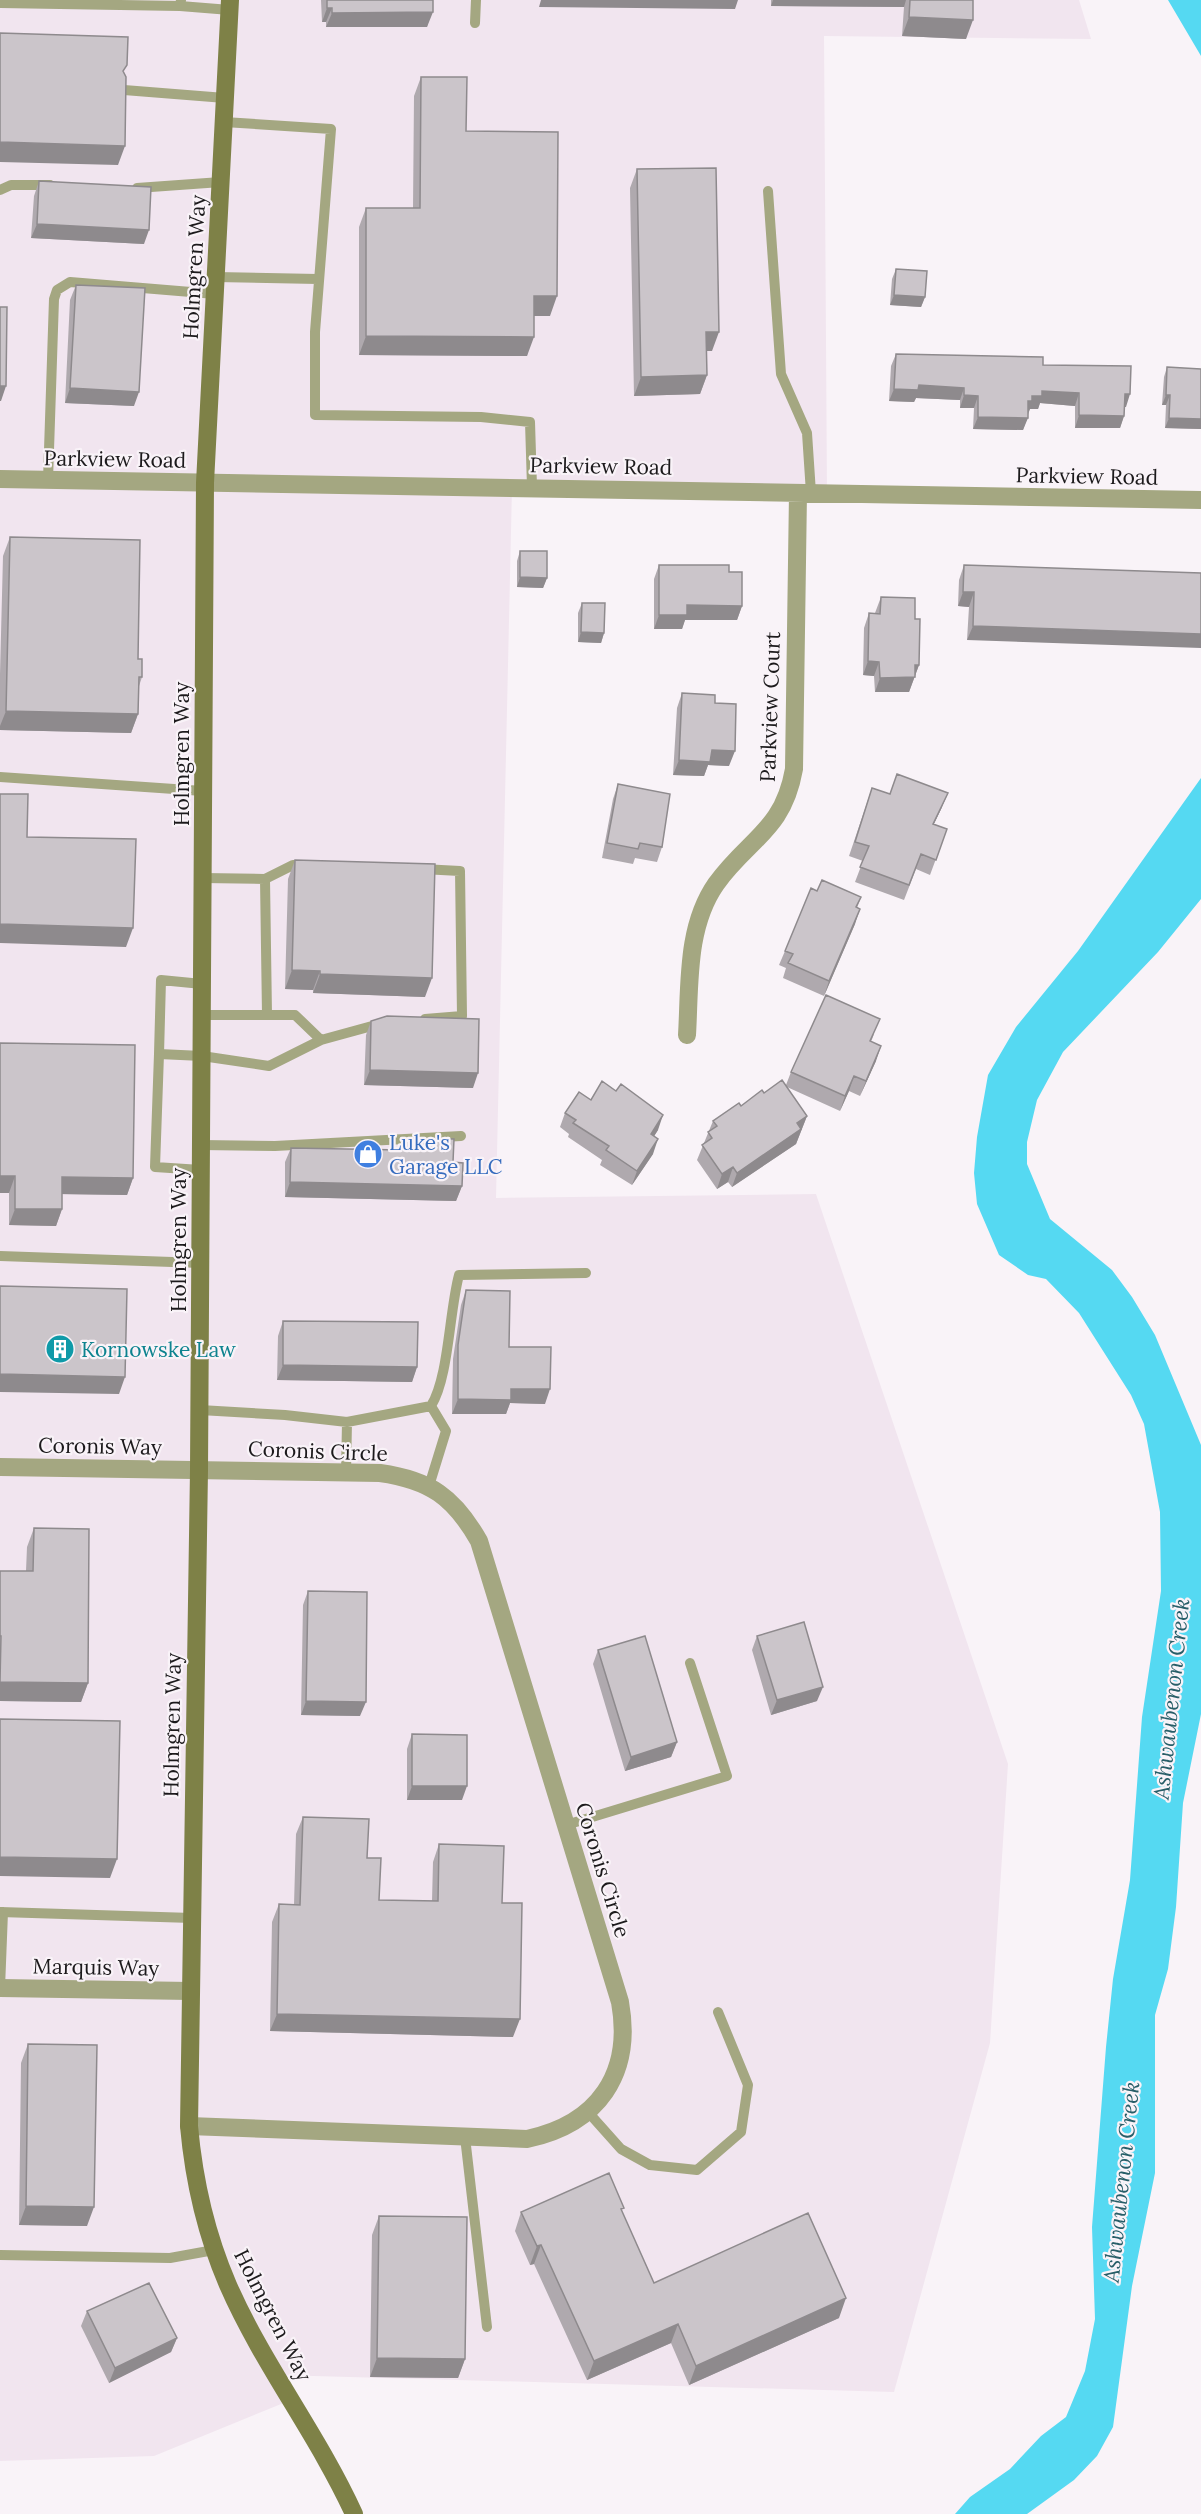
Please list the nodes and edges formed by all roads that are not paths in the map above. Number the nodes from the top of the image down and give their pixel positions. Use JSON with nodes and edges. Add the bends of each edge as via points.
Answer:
{"nodes":[{"id":1,"x":476,"y":0,"type":"edge"},
{"id":2,"x":0,"y":3,"type":"edge"},
{"id":3,"x":180,"y":3,"type":"edge"},
{"id":4,"x":230,"y":5,"type":"edge"},
{"id":5,"x":475,"y":23,"type":"dead end"},
{"id":6,"x":124,"y":90,"type":"edge"},
{"id":7,"x":225,"y":98,"type":"junction"},
{"id":8,"x":224,"y":122,"type":"junction"},
{"id":9,"x":221,"y":182,"type":"junction"},
{"id":10,"x":58,"y":185,"type":"edge"},
{"id":11,"x":130,"y":187,"type":"edge"},
{"id":12,"x":0,"y":190,"type":"edge"},
{"id":13,"x":768,"y":191,"type":"dead end"},
{"id":14,"x":318,"y":279,"type":"junction"},
{"id":15,"x":215,"y":286,"type":"junction"},
{"id":16,"x":0,"y":479,"type":"edge"},
{"id":17,"x":48,"y":480,"type":"junction"},
{"id":18,"x":205,"y":483,"type":"junction"},
{"id":19,"x":532,"y":487,"type":"junction"},
{"id":20,"x":804,"y":493,"type":"junction"},
{"id":21,"x":1201,"y":500,"type":"edge"},
{"id":22,"x":0,"y":777,"type":"edge"},
{"id":23,"x":203,"y":791,"type":"junction"},
{"id":24,"x":317,"y":866,"type":"edge"},
{"id":25,"x":412,"y":869,"type":"edge"},
{"id":26,"x":203,"y":878,"type":"junction"},
{"id":27,"x":265,"y":879,"type":"junction"},
{"id":28,"x":202,"y":984,"type":"junction"},
{"id":29,"x":202,"y":1015,"type":"junction"},
{"id":30,"x":267,"y":1015,"type":"junction"},
{"id":31,"x":410,"y":1020,"type":"edge"},
{"id":32,"x":390,"y":1021,"type":"edge"},
{"id":33,"x":687,"y":1035,"type":"dead end"},
{"id":34,"x":321,"y":1040,"type":"junction"},
{"id":35,"x":159,"y":1054,"type":"junction"},
{"id":36,"x":202,"y":1056,"type":"junction"},
{"id":37,"x":461,"y":1136,"type":"dead end"},
{"id":38,"x":201,"y":1145,"type":"junction"},
{"id":39,"x":201,"y":1170,"type":"junction"},
{"id":40,"x":0,"y":1256,"type":"edge"},
{"id":41,"x":201,"y":1263,"type":"junction"},
{"id":42,"x":586,"y":1274,"type":"dead end"},
{"id":43,"x":431,"y":1406,"type":"junction"},
{"id":44,"x":200,"y":1410,"type":"junction"},
{"id":45,"x":346,"y":1422,"type":"junction"},
{"id":46,"x":0,"y":1467,"type":"edge"},
{"id":47,"x":199,"y":1470,"type":"junction"},
{"id":48,"x":346,"y":1473,"type":"junction"},
{"id":49,"x":429,"y":1486,"type":"junction"},
{"id":50,"x":690,"y":1663,"type":"dead end"},
{"id":51,"x":566,"y":1825,"type":"junction"},
{"id":52,"x":1,"y":1912,"type":"edge"},
{"id":53,"x":192,"y":1918,"type":"junction"},
{"id":54,"x":0,"y":1988,"type":"edge"},
{"id":55,"x":190,"y":1991,"type":"junction"},
{"id":56,"x":718,"y":2012,"type":"dead end"},
{"id":57,"x":588,"y":2112,"type":"junction"},
{"id":58,"x":189,"y":2126,"type":"junction"},
{"id":59,"x":465,"y":2137,"type":"junction"},
{"id":60,"x":214,"y":2250,"type":"junction"},
{"id":61,"x":0,"y":2255,"type":"edge"},
{"id":62,"x":487,"y":2328,"type":"dead end"},
{"id":63,"x":354,"y":2514,"type":"edge"}],
"edges":[{"from":1,"to":5,"type":"lane"},
{"from":2,"to":3,"type":"lane"},
{"from":3,"to":4,"type":"lane"},
{"from":4,"to":7,"type":"street","name":"Holmgren Way"},
{"from":6,"to":7,"type":"lane"},
{"from":7,"to":8,"type":"street","name":"Holmgren Way"},
{"from":8,"to":9,"type":"street","name":"Holmgren Way"},
{"from":8,"to":14,"type":"lane","via":[[331,129]]},
{"from":9,"to":11,"type":"lane"},
{"from":9,"to":15,"type":"street","name":"Holmgren Way"},
{"from":10,"to":12,"type":"lane","via":[[11,185]]},
{"from":13,"to":20,"type":"lane","via":[[781,374],[807,433]]},
{"from":14,"to":15,"type":"lane"},
{"from":14,"to":19,"type":"lane","via":[[315,415],[480,417],[530,422]]},
{"from":15,"to":17,"type":"lane","via":[[70,282],[57,290]]},
{"from":15,"to":18,"type":"street","name":"Holmgren Way"},
{"from":16,"to":17,"type":"street","name":"Parkview Road"},
{"from":17,"to":18,"type":"street","name":"Parkview Road"},
{"from":18,"to":19,"type":"street","name":"Parkview Road"},
{"from":18,"to":23,"type":"street","name":"Holmgren Way"},
{"from":19,"to":20,"type":"street","name":"Parkview Road"},
{"from":20,"to":21,"type":"street","name":"Parkview Road"},
{"from":20,"to":33,"type":"street","name":"Parkview Court","via":[[794,769],[784,805],[774,823],[716,884],[701,911],[693,944]]},
{"from":22,"to":23,"type":"lane"},
{"from":23,"to":26,"type":"street","name":"Holmgren Way"},
{"from":24,"to":27,"type":"lane","via":[[293,866]]},
{"from":25,"to":31,"type":"lane","via":[[460,871],[462,1016]]},
{"from":26,"to":27,"type":"lane"},
{"from":26,"to":28,"type":"street","name":"Holmgren Way"},
{"from":27,"to":30,"type":"lane"},
{"from":28,"to":29,"type":"street","name":"Holmgren Way"},
{"from":28,"to":35,"type":"lane","via":[[161,980]]},
{"from":29,"to":30,"type":"lane"},
{"from":29,"to":36,"type":"street","name":"Holmgren Way"},
{"from":30,"to":34,"type":"lane","via":[[295,1015]]},
{"from":32,"to":34,"type":"lane"},
{"from":34,"to":36,"type":"lane","via":[[269,1066]]},
{"from":35,"to":36,"type":"lane"},
{"from":35,"to":39,"type":"lane","via":[[156,1167]]},
{"from":36,"to":38,"type":"street","name":"Holmgren Way"},
{"from":37,"to":38,"type":"lane","via":[[275,1146]]},
{"from":38,"to":39,"type":"street","name":"Holmgren Way"},
{"from":39,"to":41,"type":"street","name":"Holmgren Way"},
{"from":40,"to":41,"type":"lane"},
{"from":41,"to":44,"type":"street","name":"Holmgren Way"},
{"from":42,"to":43,"type":"lane","via":[[459,1275],[440,1391]]},
{"from":43,"to":45,"type":"lane"},
{"from":43,"to":49,"type":"lane","via":[[446,1431]]},
{"from":44,"to":45,"type":"lane"},
{"from":44,"to":47,"type":"street","name":"Holmgren Way"},
{"from":45,"to":48,"type":"lane"},
{"from":46,"to":47,"type":"street","name":"Coronis Way"},
{"from":47,"to":48,"type":"street","name":"Coronis Circle"},
{"from":47,"to":53,"type":"street","name":"Holmgren Way"},
{"from":48,"to":49,"type":"street","name":"Coronis Circle","via":[[405,1477]]},
{"from":49,"to":51,"type":"street","name":"Coronis Circle","via":[[466,1518],[479,1541]]},
{"from":50,"to":51,"type":"lane","via":[[727,1776]]},
{"from":51,"to":57,"type":"street","name":"Coronis Circle","via":[[624,2023],[615,2076]]},
{"from":52,"to":53,"type":"lane"},
{"from":52,"to":54,"type":"lane"},
{"from":53,"to":55,"type":"street","name":"Holmgren Way"},
{"from":54,"to":55,"type":"street","name":"Marquis Way"},
{"from":55,"to":58,"type":"street","name":"Holmgren Way"},
{"from":56,"to":57,"type":"lane","via":[[748,2085],[741,2132],[697,2170],[650,2165],[621,2149]]},
{"from":57,"to":59,"type":"street","name":"Coronis Circle","via":[[573,2123],[538,2137]]},
{"from":58,"to":59,"type":"street","name":"Coronis Circle"},
{"from":58,"to":60,"type":"street","name":"Holmgren Way","via":[[196,2186]]},
{"from":59,"to":62,"type":"lane"},
{"from":60,"to":61,"type":"lane","via":[[170,2258]]},
{"from":60,"to":63,"type":"street","name":"Holmgren Way","via":[[246,2321]]}]}
